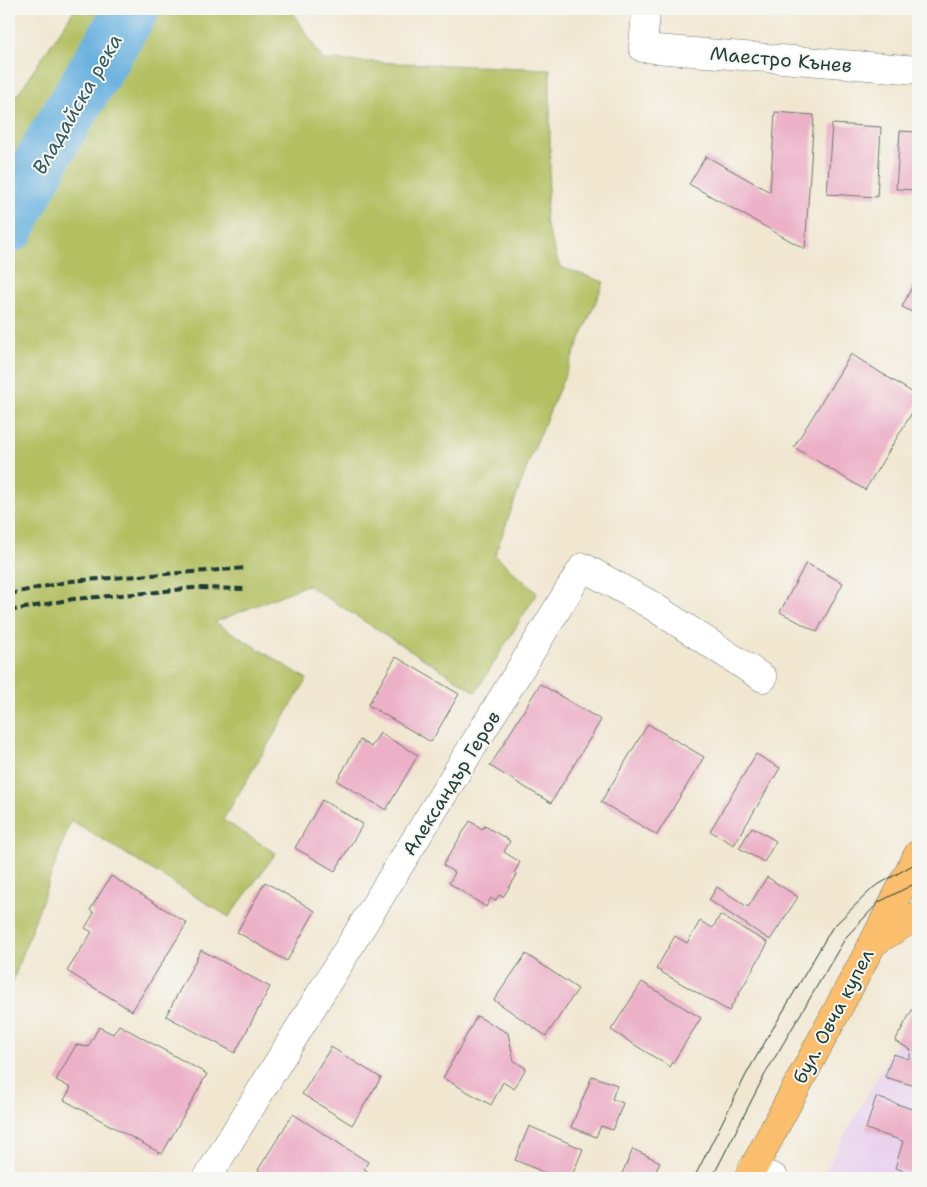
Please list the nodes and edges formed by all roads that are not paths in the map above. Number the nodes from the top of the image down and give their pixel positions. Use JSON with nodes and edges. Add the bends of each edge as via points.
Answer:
{"nodes":[{"id":1,"x":646,"y":9,"type":"edge"},
{"id":2,"x":918,"y":70,"type":"edge"},
{"id":3,"x":763,"y":678,"type":"dead end"},
{"id":4,"x":918,"y":854,"type":"edge"},
{"id":5,"x":918,"y":915,"type":"edge"},
{"id":6,"x":873,"y":943,"type":"junction"},
{"id":7,"x":758,"y":1175,"type":"edge"},
{"id":8,"x":207,"y":1178,"type":"edge"}],
"edges":[{"from":1,"to":2,"type":"street","name":"Маестро Кънев","via":[[643,48]]},
{"from":3,"to":8,"type":"street","name":"Александър Геров","via":[[651,605],[583,567]]},
{"from":4,"to":6,"type":"main road","name":"бул. Овча купел"},
{"from":5,"to":6,"type":"main road"},
{"from":6,"to":7,"type":"main road","name":"бул. Овча купел"}]}
